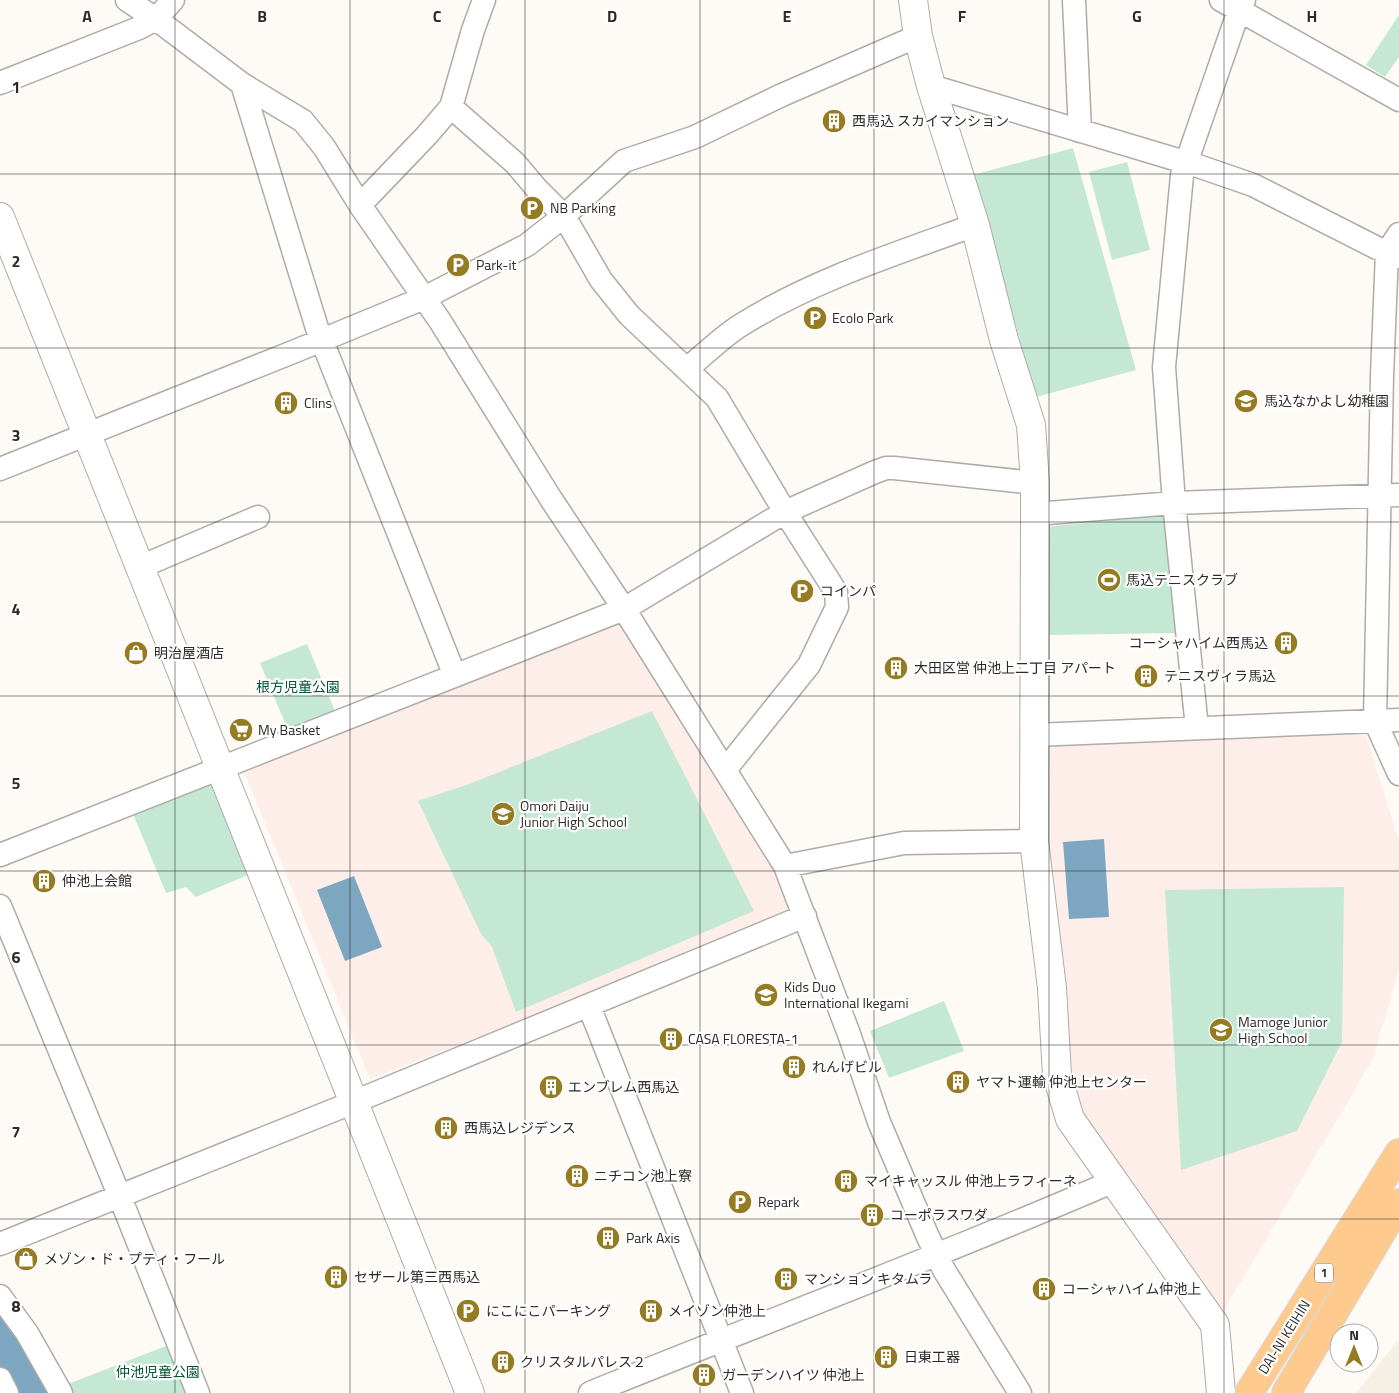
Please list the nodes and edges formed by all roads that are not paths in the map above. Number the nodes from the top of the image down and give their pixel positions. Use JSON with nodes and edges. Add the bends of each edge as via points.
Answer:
{"nodes":[{"id":1,"x":127,"y":0,"type":"edge"},
{"id":2,"x":173,"y":0,"type":"edge"},
{"id":3,"x":484,"y":0,"type":"edge"},
{"id":4,"x":913,"y":0,"type":"edge"},
{"id":5,"x":1074,"y":0,"type":"edge"},
{"id":6,"x":1235,"y":3,"type":"edge"},
{"id":7,"x":156,"y":20,"type":"junction"},
{"id":8,"x":918,"y":36,"type":"junction"},
{"id":9,"x":0,"y":83,"type":"edge"},
{"id":10,"x":242,"y":84,"type":"junction"},
{"id":11,"x":931,"y":86,"type":"junction"},
{"id":12,"x":1399,"y":100,"type":"edge"},
{"id":13,"x":451,"y":107,"type":"junction"},
{"id":14,"x":1080,"y":131,"type":"junction"},
{"id":15,"x":1186,"y":162,"type":"junction"},
{"id":16,"x":360,"y":205,"type":"junction"},
{"id":17,"x":564,"y":216,"type":"junction"},
{"id":18,"x":0,"y":217,"type":"edge"},
{"id":19,"x":975,"y":225,"type":"junction"},
{"id":20,"x":1395,"y":247,"type":"edge"},
{"id":21,"x":424,"y":298,"type":"junction"},
{"id":22,"x":322,"y":340,"type":"junction"},
{"id":23,"x":688,"y":368,"type":"junction"},
{"id":24,"x":86,"y":434,"type":"junction"},
{"id":25,"x":0,"y":469,"type":"edge"},
{"id":26,"x":1035,"y":483,"type":"junction"},
{"id":27,"x":1389,"y":495,"type":"edge"},
{"id":28,"x":1174,"y":503,"type":"junction"},
{"id":29,"x":785,"y":512,"type":"junction"},
{"id":30,"x":1035,"y":514,"type":"junction"},
{"id":31,"x":258,"y":517,"type":"dead end"},
{"id":32,"x":140,"y":567,"type":"junction"},
{"id":33,"x":624,"y":609,"type":"junction"},
{"id":34,"x":455,"y":676,"type":"junction"},
{"id":35,"x":1399,"y":720,"type":"edge"},
{"id":36,"x":1375,"y":721,"type":"junction"},
{"id":37,"x":1197,"y":728,"type":"junction"},
{"id":38,"x":1035,"y":735,"type":"junction"},
{"id":39,"x":220,"y":769,"type":"junction"},
{"id":40,"x":725,"y":770,"type":"junction"},
{"id":41,"x":1399,"y":774,"type":"edge"},
{"id":42,"x":1034,"y":841,"type":"junction"},
{"id":43,"x":0,"y":856,"type":"edge"},
{"id":44,"x":785,"y":866,"type":"junction"},
{"id":45,"x":0,"y":906,"type":"edge"},
{"id":46,"x":805,"y":916,"type":"junction"},
{"id":47,"x":589,"y":1006,"type":"junction"},
{"id":48,"x":354,"y":1102,"type":"junction"},
{"id":49,"x":1399,"y":1153,"type":"edge"},
{"id":50,"x":1114,"y":1181,"type":"junction"},
{"id":51,"x":120,"y":1197,"type":"junction"},
{"id":52,"x":1399,"y":1203,"type":"edge"},
{"id":53,"x":0,"y":1244,"type":"edge"},
{"id":54,"x":936,"y":1256,"type":"junction"},
{"id":55,"x":0,"y":1296,"type":"edge"},
{"id":56,"x":721,"y":1339,"type":"junction"},
{"id":57,"x":0,"y":1380,"type":"edge"},
{"id":58,"x":7,"y":1393,"type":"edge"},
{"id":59,"x":61,"y":1393,"type":"edge"},
{"id":60,"x":198,"y":1393,"type":"edge"},
{"id":61,"x":470,"y":1393,"type":"edge"},
{"id":62,"x":590,"y":1393,"type":"edge"},
{"id":63,"x":742,"y":1393,"type":"edge"},
{"id":64,"x":1020,"y":1393,"type":"edge"},
{"id":65,"x":1221,"y":1393,"type":"edge"},
{"id":66,"x":1249,"y":1393,"type":"edge"},
{"id":67,"x":1286,"y":1393,"type":"edge"}],
"edges":[{"from":1,"to":7,"type":"street"},
{"from":2,"to":7,"type":"street"},
{"from":3,"to":13,"type":"street","via":[[472,30]]},
{"from":4,"to":8,"type":"street"},
{"from":5,"to":14,"type":"street"},
{"from":6,"to":12,"type":"street"},
{"from":6,"to":15,"type":"street"},
{"from":7,"to":9,"type":"street"},
{"from":7,"to":10,"type":"street"},
{"from":8,"to":11,"type":"street"},
{"from":8,"to":17,"type":"street","via":[[695,137],[624,162]]},
{"from":10,"to":16,"type":"street","via":[[303,121],[324,147]]},
{"from":10,"to":22,"type":"street"},
{"from":11,"to":14,"type":"street"},
{"from":11,"to":19,"type":"street"},
{"from":13,"to":16,"type":"street"},
{"from":13,"to":17,"type":"street","via":[[515,164]]},
{"from":14,"to":15,"type":"street"},
{"from":15,"to":20,"type":"street","via":[[1252,185]]},
{"from":15,"to":28,"type":"street","via":[[1182,175],[1164,367]]},
{"from":16,"to":21,"type":"street"},
{"from":17,"to":21,"type":"street","via":[[527,245]]},
{"from":17,"to":23,"type":"street","via":[[601,280],[629,315]]},
{"from":18,"to":24,"type":"street"},
{"from":19,"to":23,"type":"street","via":[[844,273],[795,295],[740,326]]},
{"from":19,"to":26,"type":"street","via":[[1004,340],[1031,425]]},
{"from":20,"to":27,"type":"street"},
{"from":21,"to":22,"type":"street"},
{"from":21,"to":33,"type":"street"},
{"from":22,"to":24,"type":"street"},
{"from":22,"to":34,"type":"street"},
{"from":23,"to":29,"type":"street","via":[[717,398]]},
{"from":24,"to":25,"type":"street"},
{"from":24,"to":32,"type":"street"},
{"from":26,"to":29,"type":"street","via":[[886,468]]},
{"from":26,"to":30,"type":"street"},
{"from":27,"to":28,"type":"street"},
{"from":27,"to":36,"type":"street"},
{"from":28,"to":30,"type":"street"},
{"from":28,"to":37,"type":"street"},
{"from":29,"to":33,"type":"street"},
{"from":29,"to":40,"type":"street","via":[[836,592],[837,607],[809,665]]},
{"from":30,"to":38,"type":"street"},
{"from":31,"to":32,"type":"street"},
{"from":32,"to":39,"type":"street"},
{"from":33,"to":34,"type":"street"},
{"from":33,"to":40,"type":"street"},
{"from":34,"to":39,"type":"street"},
{"from":35,"to":36,"type":"street"},
{"from":36,"to":37,"type":"street"},
{"from":36,"to":41,"type":"street"},
{"from":37,"to":38,"type":"street"},
{"from":38,"to":42,"type":"street"},
{"from":39,"to":43,"type":"street"},
{"from":39,"to":48,"type":"street"},
{"from":40,"to":44,"type":"street"},
{"from":42,"to":44,"type":"street","via":[[904,843]]},
{"from":42,"to":50,"type":"street","via":[[1052,988],[1057,1075],[1070,1119]]},
{"from":44,"to":46,"type":"street"},
{"from":45,"to":51,"type":"street"},
{"from":46,"to":47,"type":"street"},
{"from":46,"to":54,"type":"street","via":[[879,1122]]},
{"from":47,"to":48,"type":"street"},
{"from":47,"to":56,"type":"street"},
{"from":48,"to":51,"type":"street"},
{"from":48,"to":61,"type":"street"},
{"from":49,"to":66,"type":"highway","name":"DAI-NI KEIHIN","number":"1"},
{"from":50,"to":54,"type":"street"},
{"from":50,"to":65,"type":"street","via":[[1215,1325]]},
{"from":51,"to":53,"type":"street"},
{"from":51,"to":60,"type":"street"},
{"from":52,"to":67,"type":"highway","number":"1"},
{"from":54,"to":56,"type":"street"},
{"from":54,"to":64,"type":"street"},
{"from":55,"to":59,"type":"street","via":[[27,1333]]},
{"from":56,"to":62,"type":"street"},
{"from":56,"to":63,"type":"street"},
{"from":57,"to":58,"type":"street"}]}
